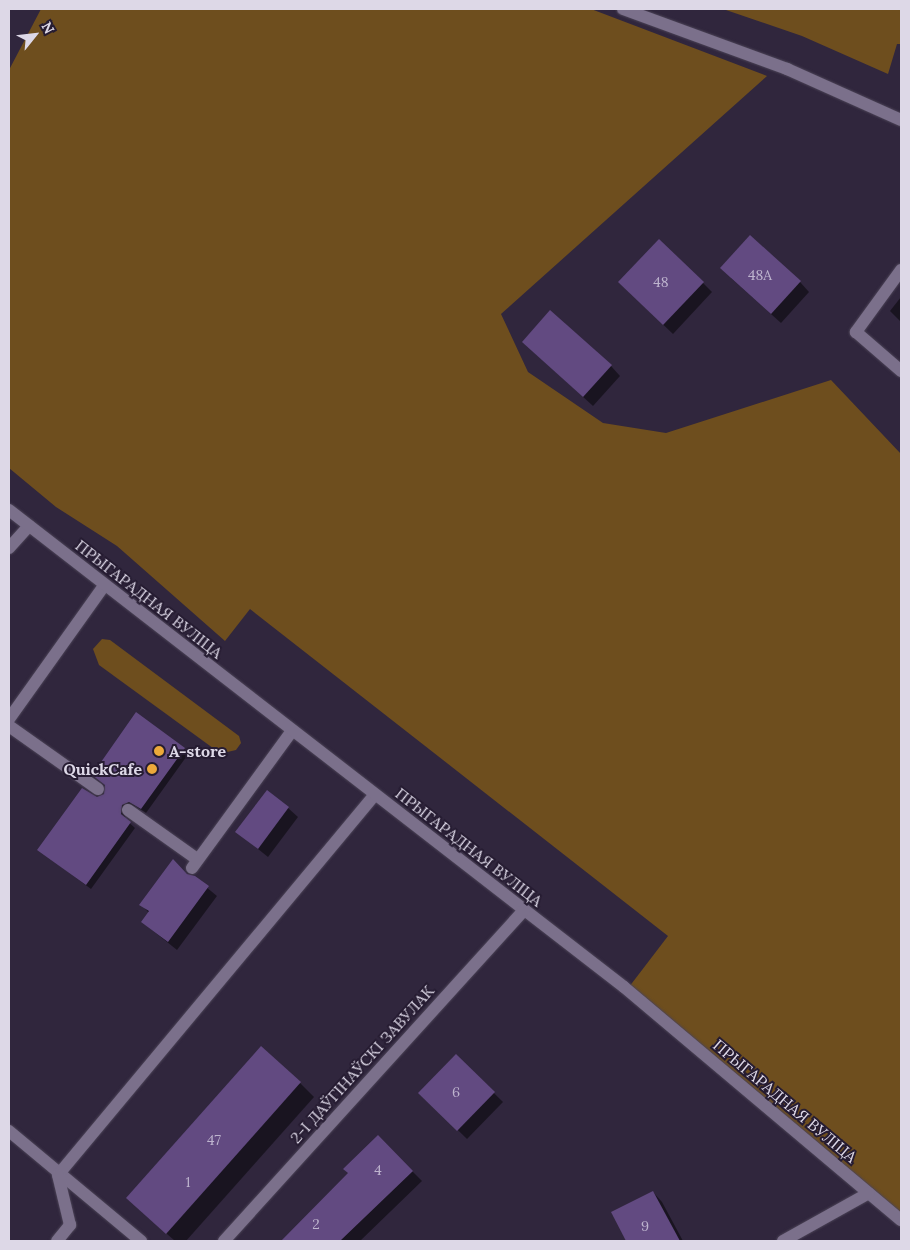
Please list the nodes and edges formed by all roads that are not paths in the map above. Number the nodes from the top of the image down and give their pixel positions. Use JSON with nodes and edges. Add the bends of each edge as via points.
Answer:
{"nodes":[{"id":1,"x":623,"y":9,"type":"edge"},
{"id":2,"x":901,"y":120,"type":"edge"},
{"id":3,"x":901,"y":270,"type":"edge"},
{"id":4,"x":901,"y":371,"type":"edge"},
{"id":5,"x":9,"y":510,"type":"edge"},
{"id":6,"x":29,"y":526,"type":"junction"},
{"id":7,"x":9,"y":548,"type":"edge"},
{"id":8,"x":104,"y":586,"type":"junction"},
{"id":9,"x":9,"y":719,"type":"edge"},
{"id":10,"x":9,"y":726,"type":"edge"},
{"id":11,"x":292,"y":731,"type":"junction"},
{"id":12,"x":98,"y":789,"type":"dead end"},
{"id":13,"x":375,"y":795,"type":"junction"},
{"id":14,"x":128,"y":810,"type":"dead end"},
{"id":15,"x":524,"y":910,"type":"junction"},
{"id":16,"x":9,"y":1131,"type":"edge"},
{"id":17,"x":58,"y":1175,"type":"junction"},
{"id":18,"x":869,"y":1193,"type":"junction"},
{"id":19,"x":901,"y":1220,"type":"edge"},
{"id":20,"x":57,"y":1241,"type":"edge"},
{"id":21,"x":141,"y":1241,"type":"edge"},
{"id":22,"x":224,"y":1241,"type":"edge"},
{"id":23,"x":782,"y":1241,"type":"edge"}],
"edges":[{"from":1,"to":2,"type":"street","via":[[788,69]]},
{"from":3,"to":4,"type":"street","via":[[856,332]]},
{"from":5,"to":6,"type":"street","name":"ПРЫГАРАДНАЯ ВУЛІЦА"},
{"from":6,"to":7,"type":"street"},
{"from":6,"to":8,"type":"street","name":"ПРЫГАРАДНАЯ ВУЛІЦА"},
{"from":8,"to":9,"type":"street"},
{"from":8,"to":11,"type":"street","name":"ПРЫГАРАДНАЯ ВУЛІЦА"},
{"from":10,"to":12,"type":"street"},
{"from":11,"to":13,"type":"street","name":"ПРЫГАРАДНАЯ ВУЛІЦА"},
{"from":11,"to":14,"type":"street","via":[[194,864]]},
{"from":13,"to":15,"type":"street","name":"ПРЫГАРАДНАЯ ВУЛІЦА"},
{"from":13,"to":17,"type":"street"},
{"from":15,"to":18,"type":"street","name":"ПРЫГАРАДНАЯ ВУЛІЦА","via":[[624,987]]},
{"from":15,"to":22,"type":"street","name":"2-І ДАЎГІНАЎСКІ ЗАВУЛАК"},
{"from":16,"to":17,"type":"street"},
{"from":17,"to":20,"type":"street","via":[[70,1225]]},
{"from":17,"to":21,"type":"street"},
{"from":18,"to":19,"type":"street","name":"ПРЫГАРАДНАЯ ВУЛІЦА"},
{"from":18,"to":23,"type":"street"}]}
